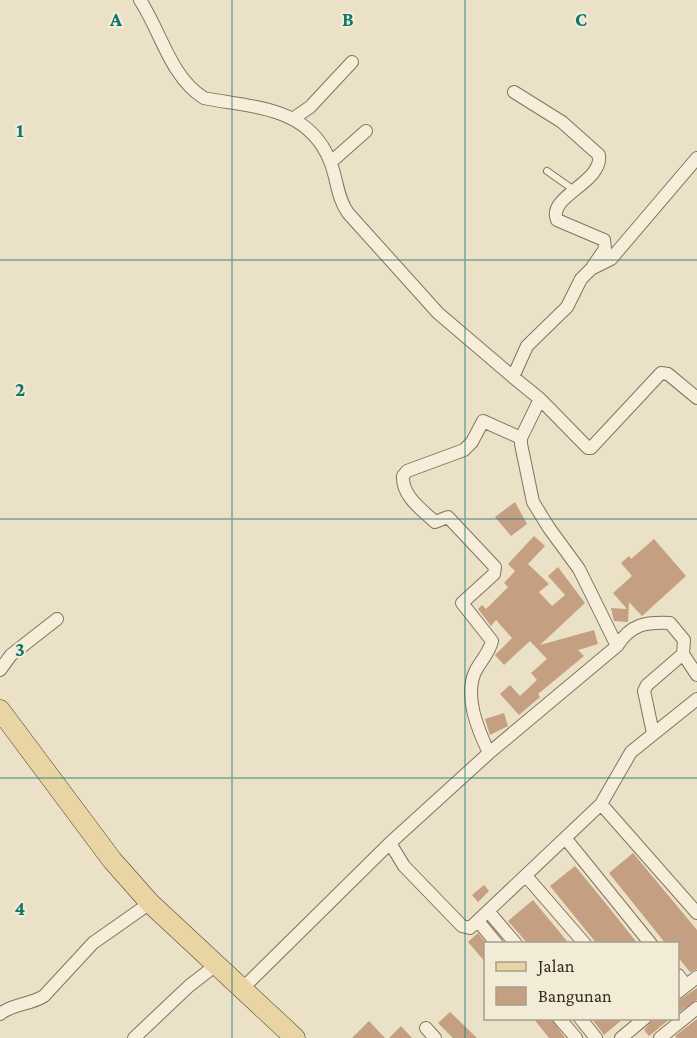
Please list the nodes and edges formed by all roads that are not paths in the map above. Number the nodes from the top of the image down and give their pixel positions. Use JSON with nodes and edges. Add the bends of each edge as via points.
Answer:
{"nodes":[{"id":1,"x":140,"y":0,"type":"edge"},
{"id":2,"x":352,"y":62,"type":"dead end"},
{"id":3,"x":514,"y":92,"type":"dead end"},
{"id":4,"x":294,"y":118,"type":"junction"},
{"id":5,"x":366,"y":131,"type":"dead end"},
{"id":6,"x":697,"y":158,"type":"edge"},
{"id":7,"x":331,"y":162,"type":"junction"},
{"id":8,"x":547,"y":171,"type":"dead end"},
{"id":9,"x":575,"y":190,"type":"junction"},
{"id":10,"x":591,"y":269,"type":"junction"},
{"id":11,"x":513,"y":377,"type":"junction"},
{"id":12,"x":697,"y":398,"type":"edge"},
{"id":13,"x":540,"y":399,"type":"junction"},
{"id":14,"x":521,"y":438,"type":"junction"},
{"id":15,"x":57,"y":619,"type":"dead end"},
{"id":16,"x":617,"y":646,"type":"junction"},
{"id":17,"x":683,"y":654,"type":"junction"},
{"id":18,"x":0,"y":670,"type":"edge"},
{"id":19,"x":697,"y":675,"type":"edge"},
{"id":20,"x":697,"y":699,"type":"edge"},
{"id":21,"x":0,"y":710,"type":"edge"},
{"id":22,"x":653,"y":733,"type":"junction"},
{"id":23,"x":489,"y":753,"type":"junction"},
{"id":24,"x":601,"y":804,"type":"junction"},
{"id":25,"x":567,"y":838,"type":"junction"},
{"id":26,"x":390,"y":843,"type":"junction"},
{"id":27,"x":527,"y":877,"type":"junction"},
{"id":28,"x":150,"y":903,"type":"junction"},
{"id":29,"x":488,"y":911,"type":"junction"},
{"id":30,"x":697,"y":913,"type":"edge"},
{"id":31,"x":478,"y":921,"type":"junction"},
{"id":32,"x":495,"y":942,"type":"edge"},
{"id":33,"x":514,"y":942,"type":"edge"},
{"id":34,"x":583,"y":942,"type":"edge"},
{"id":35,"x":649,"y":942,"type":"edge"},
{"id":36,"x":216,"y":965,"type":"junction"},
{"id":37,"x":697,"y":977,"type":"edge"},
{"id":38,"x":680,"y":984,"type":"edge"},
{"id":39,"x":243,"y":988,"type":"junction"},
{"id":40,"x":697,"y":1008,"type":"edge"},
{"id":41,"x":0,"y":1014,"type":"edge"},
{"id":42,"x":562,"y":1020,"type":"edge"},
{"id":43,"x":582,"y":1020,"type":"edge"},
{"id":44,"x":643,"y":1020,"type":"edge"},
{"id":45,"x":426,"y":1028,"type":"dead end"},
{"id":46,"x":134,"y":1038,"type":"edge"},
{"id":47,"x":295,"y":1038,"type":"edge"},
{"id":48,"x":435,"y":1038,"type":"edge"},
{"id":49,"x":576,"y":1038,"type":"edge"},
{"id":50,"x":597,"y":1038,"type":"edge"},
{"id":51,"x":621,"y":1038,"type":"edge"},
{"id":52,"x":662,"y":1038,"type":"edge"}],
"edges":[{"from":1,"to":4,"type":"street","via":[[191,91],[204,98]]},
{"from":2,"to":4,"type":"street"},
{"from":3,"to":9,"type":"street","via":[[562,122],[599,155],[597,169]]},
{"from":4,"to":7,"type":"street","via":[[314,133]]},
{"from":5,"to":7,"type":"street"},
{"from":6,"to":10,"type":"street","via":[[611,259]]},
{"from":7,"to":11,"type":"street","via":[[348,213],[444,319]]},
{"from":8,"to":9,"type":"lane"},
{"from":9,"to":10,"type":"street","via":[[559,204],[555,217],[604,240],[605,249]]},
{"from":10,"to":11,"type":"street","via":[[581,279],[567,307],[527,345]]},
{"from":11,"to":13,"type":"street"},
{"from":12,"to":13,"type":"street","via":[[668,374],[661,373],[591,448]]},
{"from":13,"to":14,"type":"street"},
{"from":14,"to":16,"type":"street","via":[[534,502],[579,569]]},
{"from":14,"to":23,"type":"street","via":[[483,421],[464,450],[407,471],[403,476],[403,489],[410,498],[435,522],[448,517],[495,567],[494,574],[462,603],[492,641],[472,686],[478,730]]},
{"from":15,"to":18,"type":"street","via":[[11,655]]},
{"from":16,"to":17,"type":"street","via":[[629,629],[641,624],[670,623],[684,640]]},
{"from":16,"to":23,"type":"street"},
{"from":17,"to":19,"type":"street"},
{"from":17,"to":22,"type":"street","via":[[644,691]]},
{"from":20,"to":22,"type":"street"},
{"from":21,"to":28,"type":"main road","via":[[112,860]]},
{"from":22,"to":24,"type":"street","via":[[631,752]]},
{"from":23,"to":26,"type":"street"},
{"from":24,"to":25,"type":"street"},
{"from":24,"to":30,"type":"street"},
{"from":25,"to":27,"type":"street"},
{"from":25,"to":35,"type":"street"},
{"from":26,"to":31,"type":"street","via":[[404,866],[465,929]]},
{"from":26,"to":39,"type":"street"},
{"from":27,"to":29,"type":"street"},
{"from":27,"to":34,"type":"street"},
{"from":28,"to":36,"type":"main road"},
{"from":28,"to":41,"type":"street","via":[[93,944],[44,996]]},
{"from":29,"to":31,"type":"street"},
{"from":29,"to":33,"type":"street"},
{"from":31,"to":32,"type":"street"},
{"from":36,"to":39,"type":"main road"},
{"from":36,"to":46,"type":"street"},
{"from":37,"to":38,"type":"street"},
{"from":39,"to":47,"type":"main road"},
{"from":40,"to":52,"type":"street"},
{"from":42,"to":49,"type":"street"},
{"from":43,"to":50,"type":"street"},
{"from":44,"to":51,"type":"street"},
{"from":45,"to":48,"type":"street"}]}
